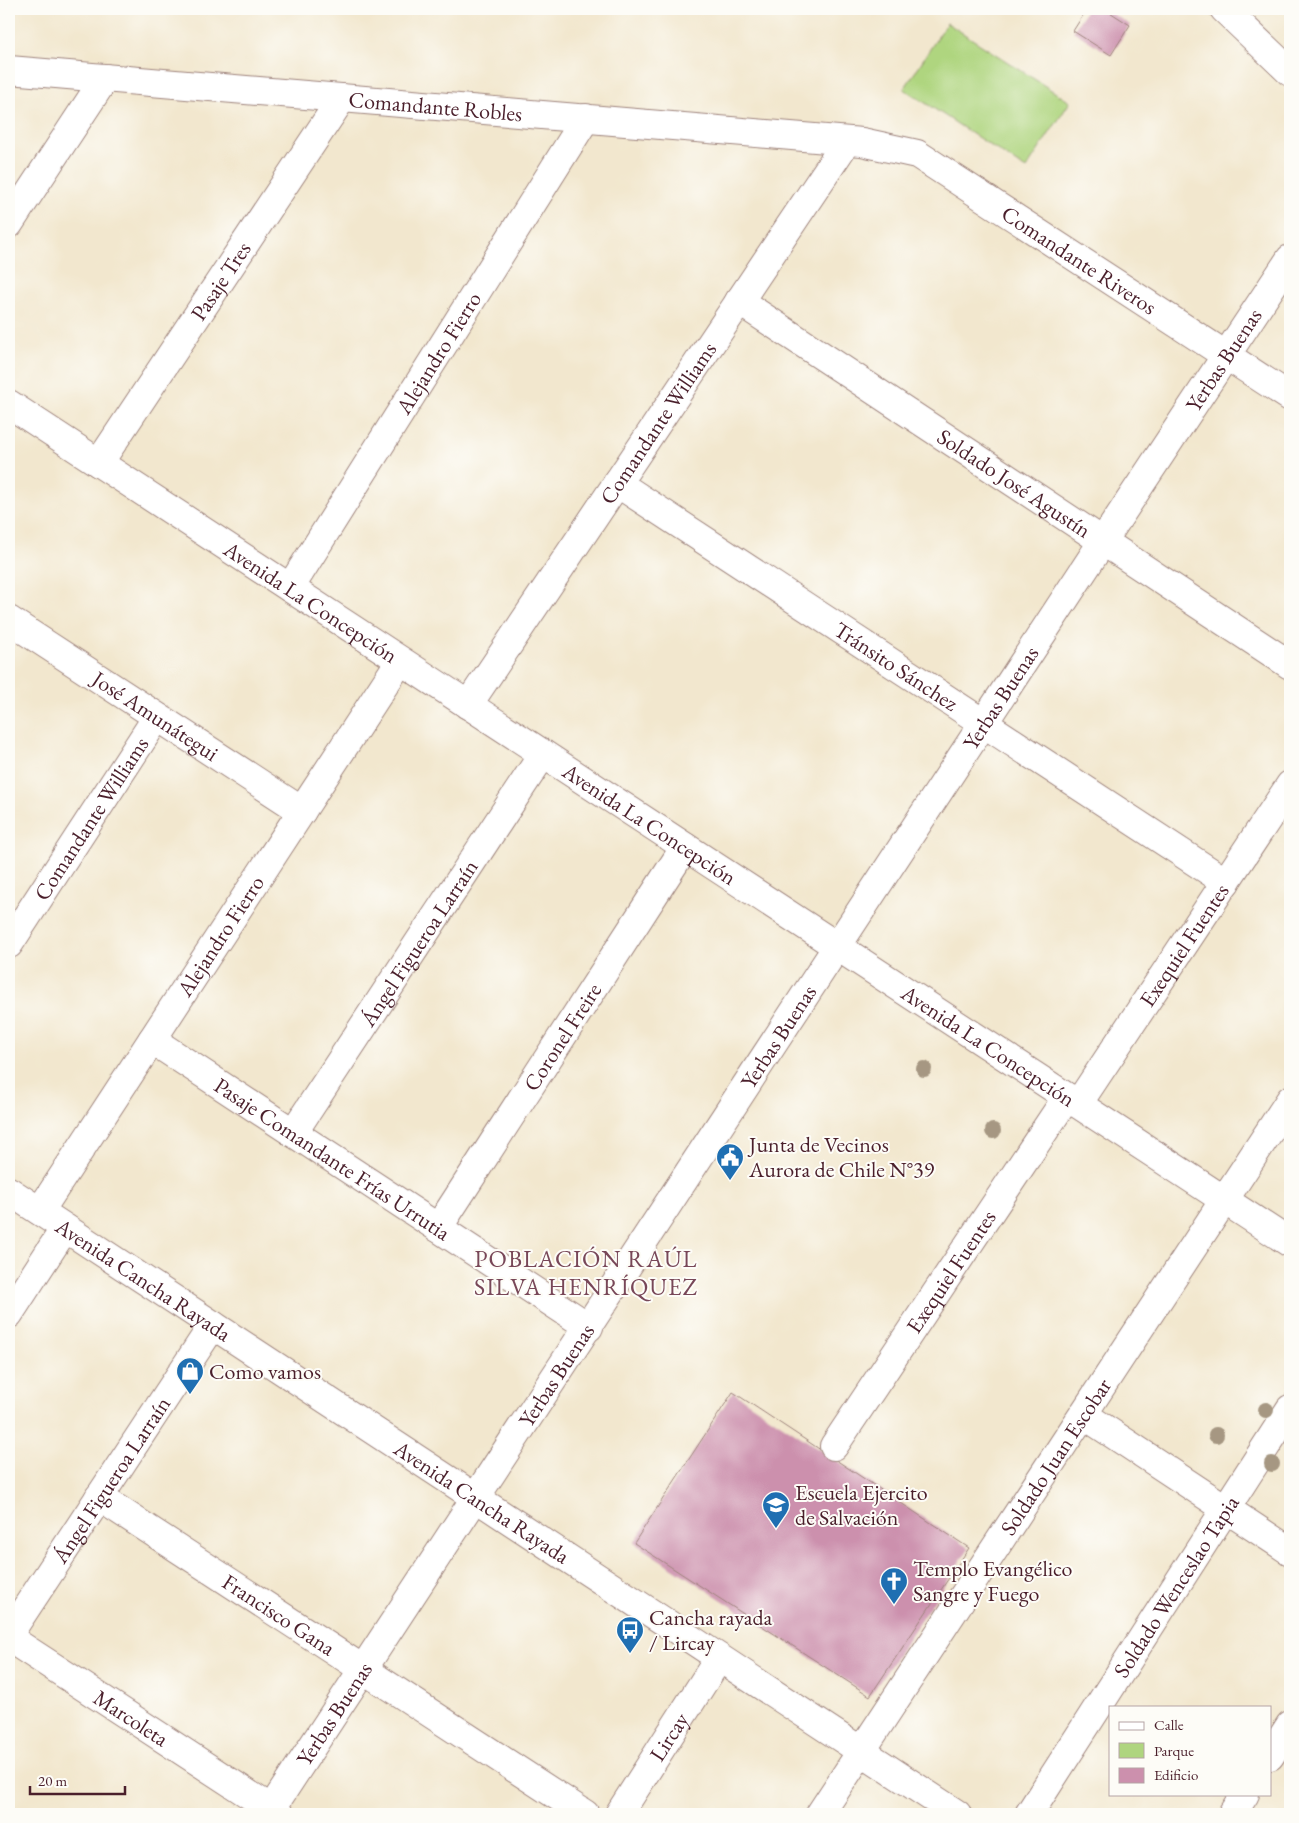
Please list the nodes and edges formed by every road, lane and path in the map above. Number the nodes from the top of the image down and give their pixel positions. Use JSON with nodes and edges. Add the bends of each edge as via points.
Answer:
{"nodes":[{"id":1,"x":1224,"y":9,"type":"edge"},
{"id":2,"x":9,"y":70,"type":"edge"},
{"id":3,"x":1290,"y":72,"type":"edge"},
{"id":4,"x":105,"y":78,"type":"junction"},
{"id":5,"x":342,"y":98,"type":"junction"},
{"id":6,"x":586,"y":118,"type":"junction"},
{"id":7,"x":854,"y":141,"type":"junction"},
{"id":8,"x":9,"y":224,"type":"edge"},
{"id":9,"x":1290,"y":259,"type":"edge"},
{"id":10,"x":739,"y":301,"type":"junction"},
{"id":11,"x":1226,"y":355,"type":"junction"},
{"id":12,"x":1290,"y":397,"type":"edge"},
{"id":13,"x":9,"y":404,"type":"edge"},
{"id":14,"x":99,"y":463,"type":"junction"},
{"id":15,"x":617,"y":482,"type":"junction"},
{"id":16,"x":1103,"y":541,"type":"junction"},
{"id":17,"x":290,"y":588,"type":"junction"},
{"id":18,"x":11,"y":625,"type":"edge"},
{"id":19,"x":400,"y":661,"type":"junction"},
{"id":20,"x":1290,"y":665,"type":"edge"},
{"id":21,"x":468,"y":705,"type":"junction"},
{"id":22,"x":157,"y":717,"type":"junction"},
{"id":23,"x":984,"y":724,"type":"junction"},
{"id":24,"x":543,"y":754,"type":"junction"},
{"id":25,"x":1290,"y":785,"type":"edge"},
{"id":26,"x":302,"y":811,"type":"junction"},
{"id":27,"x":685,"y":847,"type":"junction"},
{"id":28,"x":1226,"y":882,"type":"junction"},
{"id":29,"x":9,"y":944,"type":"edge"},
{"id":30,"x":837,"y":947,"type":"junction"},
{"id":31,"x":152,"y":1040,"type":"junction"},
{"id":32,"x":1290,"y":1100,"type":"edge"},
{"id":33,"x":1072,"y":1101,"type":"junction"},
{"id":34,"x":293,"y":1133,"type":"junction"},
{"id":35,"x":9,"y":1191,"type":"edge"},
{"id":36,"x":1224,"y":1200,"type":"junction"},
{"id":37,"x":40,"y":1211,"type":"junction"},
{"id":38,"x":65,"y":1228,"type":"junction"},
{"id":39,"x":438,"y":1228,"type":"junction"},
{"id":40,"x":1290,"y":1244,"type":"edge"},
{"id":41,"x":9,"y":1314,"type":"edge"},
{"id":42,"x":213,"y":1325,"type":"junction"},
{"id":43,"x":588,"y":1326,"type":"junction"},
{"id":44,"x":1290,"y":1410,"type":"edge"},
{"id":45,"x":1084,"y":1415,"type":"junction"},
{"id":46,"x":834,"y":1446,"type":"dead end"},
{"id":47,"x":99,"y":1497,"type":"junction"},
{"id":48,"x":476,"y":1498,"type":"junction"},
{"id":49,"x":1226,"y":1509,"type":"junction"},
{"id":50,"x":1290,"y":1551,"type":"edge"},
{"id":51,"x":9,"y":1634,"type":"edge"},
{"id":52,"x":9,"y":1638,"type":"edge"},
{"id":53,"x":719,"y":1658,"type":"junction"},
{"id":54,"x":364,"y":1669,"type":"junction"},
{"id":55,"x":1290,"y":1725,"type":"edge"},
{"id":56,"x":861,"y":1752,"type":"junction"},
{"id":57,"x":1272,"y":1753,"type":"edge"},
{"id":58,"x":1244,"y":1796,"type":"edge"},
{"id":59,"x":273,"y":1813,"type":"edge"},
{"id":60,"x":585,"y":1814,"type":"edge"},
{"id":61,"x":619,"y":1814,"type":"edge"},
{"id":62,"x":820,"y":1814,"type":"edge"},
{"id":63,"x":957,"y":1814,"type":"edge"},
{"id":64,"x":1029,"y":1814,"type":"edge"},
{"id":65,"x":1232,"y":1814,"type":"edge"}],
"edges":[{"from":1,"to":3,"type":"street"},
{"from":2,"to":4,"type":"street","name":"Comandante Robles"},
{"from":4,"to":5,"type":"street","name":"Comandante Robles"},
{"from":4,"to":8,"type":"street"},
{"from":5,"to":6,"type":"street","name":"Comandante Robles"},
{"from":5,"to":14,"type":"street","name":"Pasaje Tres"},
{"from":6,"to":7,"type":"street","name":"Comandante Robles"},
{"from":6,"to":17,"type":"street","name":"Alejandro Fierro"},
{"from":7,"to":10,"type":"street","name":"Comandante Williams"},
{"from":7,"to":11,"type":"street","name":"Comandante Riveros","via":[[916,154]]},
{"from":9,"to":11,"type":"street","name":"Yerbas Buenas"},
{"from":10,"to":15,"type":"street","name":"Comandante Williams"},
{"from":10,"to":16,"type":"street","name":"Soldado José Agustín"},
{"from":11,"to":12,"type":"street","name":"Comandante Riveros"},
{"from":11,"to":16,"type":"street","name":"Yerbas Buenas"},
{"from":13,"to":14,"type":"street","name":"Avenida La Concepción"},
{"from":14,"to":17,"type":"street","name":"Avenida La Concepción"},
{"from":15,"to":21,"type":"street","name":"Comandante Williams"},
{"from":15,"to":23,"type":"street","name":"Tránsito Sánchez"},
{"from":16,"to":20,"type":"street","name":"Soldado José Agustín"},
{"from":16,"to":23,"type":"street","name":"Yerbas Buenas"},
{"from":17,"to":19,"type":"street","name":"Avenida La Concepción"},
{"from":18,"to":22,"type":"street","name":"José Amunátegui"},
{"from":19,"to":21,"type":"street","name":"Avenida La Concepción"},
{"from":19,"to":26,"type":"street","name":"Alejandro Fierro"},
{"from":21,"to":24,"type":"street","name":"Avenida La Concepción"},
{"from":22,"to":26,"type":"street","name":"José Amunátegui"},
{"from":22,"to":29,"type":"street","name":"Comandante Williams"},
{"from":23,"to":28,"type":"street","name":"Tránsito Sánchez"},
{"from":23,"to":30,"type":"street","name":"Yerbas Buenas"},
{"from":24,"to":27,"type":"street","name":"Avenida La Concepción"},
{"from":24,"to":34,"type":"street","name":"Ángel Figueroa Larraín"},
{"from":25,"to":28,"type":"street","name":"Exequiel Fuentes"},
{"from":26,"to":31,"type":"street","name":"Alejandro Fierro"},
{"from":27,"to":30,"type":"street","name":"Avenida La Concepción"},
{"from":27,"to":39,"type":"street","name":"Coronel Freire"},
{"from":28,"to":33,"type":"street","name":"Exequiel Fuentes"},
{"from":30,"to":33,"type":"street","name":"Avenida La Concepción"},
{"from":30,"to":43,"type":"street","name":"Yerbas Buenas"},
{"from":31,"to":34,"type":"street","name":"Pasaje Comandante Frías Urrutia"},
{"from":31,"to":37,"type":"street","name":"Alejandro Fierro"},
{"from":32,"to":36,"type":"street","name":"Soldado Juan Escobar"},
{"from":33,"to":36,"type":"street","name":"Avenida La Concepción"},
{"from":33,"to":46,"type":"street","name":"Exequiel Fuentes"},
{"from":34,"to":39,"type":"street","name":"Pasaje Comandante Frías Urrutia"},
{"from":35,"to":37,"type":"street","name":"Avenida Cancha Rayada"},
{"from":36,"to":40,"type":"street","name":"Avenida La Concepción"},
{"from":36,"to":45,"type":"street","name":"Soldado Juan Escobar"},
{"from":37,"to":38,"type":"street","name":"Avenida Cancha Rayada"},
{"from":38,"to":41,"type":"street"},
{"from":38,"to":42,"type":"street","name":"Avenida Cancha Rayada"},
{"from":39,"to":43,"type":"street","name":"Pasaje Comandante Frías Urrutia"},
{"from":42,"to":47,"type":"street","name":"Ángel Figueroa Larraín"},
{"from":42,"to":48,"type":"street","name":"Avenida Cancha Rayada"},
{"from":43,"to":48,"type":"street","name":"Yerbas Buenas"},
{"from":44,"to":49,"type":"street","name":"Soldado Wenceslao Tapia"},
{"from":45,"to":49,"type":"street"},
{"from":45,"to":56,"type":"street","name":"Soldado Juan Escobar"},
{"from":47,"to":51,"type":"street","name":"Ángel Figueroa Larraín"},
{"from":47,"to":54,"type":"street","name":"Francisco Gana"},
{"from":48,"to":53,"type":"street","name":"Avenida Cancha Rayada"},
{"from":48,"to":54,"type":"street","name":"Yerbas Buenas"},
{"from":49,"to":50,"type":"street"},
{"from":49,"to":64,"type":"street","name":"Soldado Wenceslao Tapia"},
{"from":52,"to":59,"type":"street","name":"Marcoleta"},
{"from":53,"to":56,"type":"street","name":"Avenida Cancha Rayada"},
{"from":53,"to":61,"type":"street","name":"Lircay"},
{"from":54,"to":59,"type":"street","name":"Yerbas Buenas"},
{"from":54,"to":60,"type":"street","name":"Francisco Gana"},
{"from":55,"to":57,"type":"street"},
{"from":56,"to":62,"type":"street","name":"Soldado Juan Escobar"},
{"from":56,"to":63,"type":"street","name":"Avenida Cancha Rayada"},
{"from":58,"to":65,"type":"street"}]}
